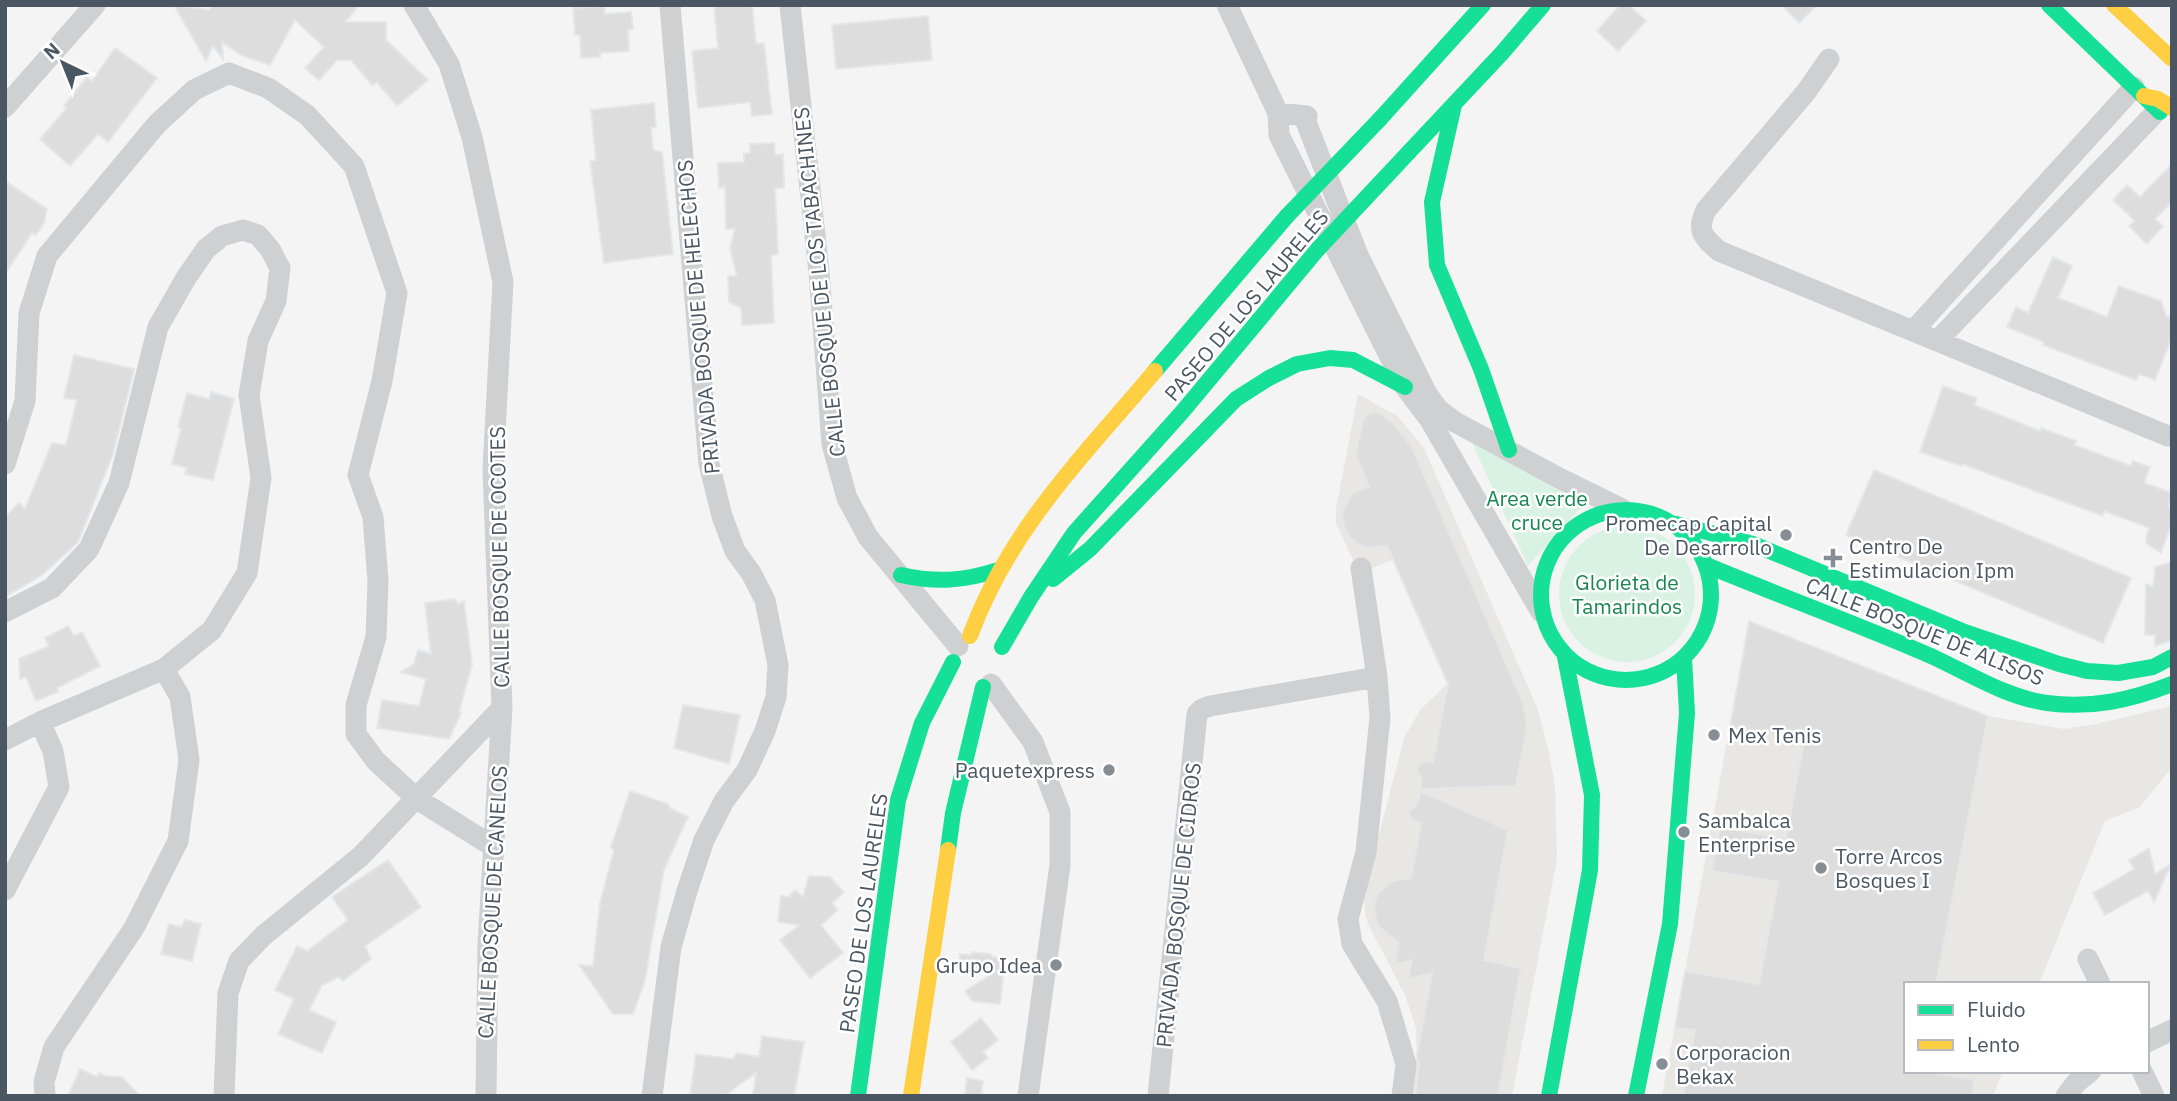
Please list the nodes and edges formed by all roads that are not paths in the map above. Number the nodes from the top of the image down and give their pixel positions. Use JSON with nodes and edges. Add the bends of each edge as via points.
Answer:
{"nodes":[{"id":1,"x":95,"y":5,"type":"edge"},
{"id":2,"x":414,"y":5,"type":"edge"},
{"id":3,"x":670,"y":5,"type":"edge"},
{"id":4,"x":790,"y":5,"type":"edge"},
{"id":5,"x":1227,"y":5,"type":"edge"},
{"id":6,"x":1483,"y":5,"type":"edge"},
{"id":7,"x":1543,"y":5,"type":"edge"},
{"id":8,"x":2049,"y":5,"type":"edge"},
{"id":9,"x":2115,"y":5,"type":"edge"},
{"id":10,"x":1829,"y":59,"type":"dead end"},
{"id":11,"x":2172,"y":59,"type":"edge"},
{"id":12,"x":1454,"y":105,"type":"junction"},
{"id":13,"x":2156,"y":105,"type":"edge"},
{"id":14,"x":5,"y":107,"type":"edge"},
{"id":15,"x":1278,"y":113,"type":"junction"},
{"id":16,"x":1913,"y":331,"type":"junction"},
{"id":17,"x":1937,"y":341,"type":"junction"},
{"id":18,"x":1405,"y":387,"type":"junction"},
{"id":19,"x":2168,"y":436,"type":"dead end"},
{"id":20,"x":1509,"y":450,"type":"junction"},
{"id":21,"x":5,"y":464,"type":"edge"},
{"id":22,"x":1622,"y":509,"type":"junction"},
{"id":23,"x":1674,"y":524,"type":"junction"},
{"id":24,"x":1706,"y":565,"type":"junction"},
{"id":25,"x":1361,"y":568,"type":"dead end"},
{"id":26,"x":998,"y":570,"type":"junction"},
{"id":27,"x":901,"y":575,"type":"junction"},
{"id":28,"x":1031,"y":597,"type":"junction"},
{"id":29,"x":5,"y":612,"type":"edge"},
{"id":30,"x":1541,"y":612,"type":"junction"},
{"id":31,"x":1941,"y":638,"type":"junction"},
{"id":32,"x":976,"y":644,"type":"junction"},
{"id":33,"x":1565,"y":657,"type":"junction"},
{"id":34,"x":1684,"y":657,"type":"junction"},
{"id":35,"x":1993,"y":657,"type":"dead end"},
{"id":36,"x":2172,"y":657,"type":"edge"},
{"id":37,"x":164,"y":669,"type":"junction"},
{"id":38,"x":2014,"y":675,"type":"dead end"},
{"id":39,"x":1377,"y":677,"type":"junction"},
{"id":40,"x":2172,"y":684,"type":"edge"},
{"id":41,"x":987,"y":686,"type":"junction"},
{"id":42,"x":2045,"y":702,"type":"junction"},
{"id":43,"x":502,"y":708,"type":"junction"},
{"id":44,"x":40,"y":722,"type":"junction"},
{"id":45,"x":5,"y":740,"type":"edge"},
{"id":46,"x":417,"y":799,"type":"junction"},
{"id":47,"x":494,"y":847,"type":"junction"},
{"id":48,"x":5,"y":890,"type":"edge"},
{"id":49,"x":2088,"y":959,"type":"dead end"},
{"id":50,"x":2099,"y":982,"type":"edge"},
{"id":51,"x":2172,"y":1030,"type":"edge"},
{"id":52,"x":2149,"y":1041,"type":"edge"},
{"id":53,"x":2088,"y":1073,"type":"edge"},
{"id":54,"x":2143,"y":1073,"type":"edge"},
{"id":55,"x":45,"y":1096,"type":"edge"},
{"id":56,"x":224,"y":1096,"type":"edge"},
{"id":57,"x":486,"y":1096,"type":"edge"},
{"id":58,"x":652,"y":1096,"type":"edge"},
{"id":59,"x":859,"y":1096,"type":"edge"},
{"id":60,"x":911,"y":1096,"type":"edge"},
{"id":61,"x":1028,"y":1096,"type":"edge"},
{"id":62,"x":1158,"y":1096,"type":"edge"},
{"id":63,"x":1402,"y":1096,"type":"edge"},
{"id":64,"x":1549,"y":1096,"type":"edge"},
{"id":65,"x":1636,"y":1096,"type":"edge"},
{"id":66,"x":2066,"y":1096,"type":"edge"},
{"id":67,"x":2154,"y":1096,"type":"edge"}],
"edges":[{"from":1,"to":14,"type":"street"},
{"from":2,"to":43,"type":"street","name":"CALLE BOSQUE DE OCOTES","via":[[449,64],[472,137],[503,282],[493,469]]},
{"from":3,"to":58,"type":"street","name":"PRIVADA BOSQUE DE HELECHOS","via":[[709,464],[735,551],[765,600],[778,665],[776,698],[765,732],[704,840],[687,891],[671,947]]},
{"from":4,"to":27,"type":"street","name":"CALLE BOSQUE DE LOS TABACHINES","via":[[832,444],[847,498],[868,537]]},
{"from":5,"to":15,"type":"street"},
{"from":6,"to":26,"type":"main road","name":"PASEO DE LOS LAURELES","bridge":true,"via":[[1287,216],[1049,496]]},
{"from":7,"to":12,"type":"main road","name":"PASEO DE LOS LAURELES"},
{"from":8,"to":13,"type":"main road"},
{"from":9,"to":11,"type":"main road"},
{"from":10,"to":16,"type":"street","via":[[1706,210],[1700,223],[1704,238],[1719,251]]},
{"from":12,"to":20,"type":"main road","via":[[1432,202],[1437,265]]},
{"from":12,"to":28,"type":"main road","name":"PASEO DE LOS LAURELES","bridge":true,"via":[[1318,248],[1074,533]]},
{"from":13,"to":16,"type":"street"},
{"from":13,"to":17,"type":"street"},
{"from":15,"to":18,"type":"street","via":[[1279,135]]},
{"from":15,"to":20,"type":"street","via":[[1307,116],[1358,256],[1427,394],[1455,422]]},
{"from":16,"to":17,"type":"street"},
{"from":17,"to":19,"type":"street"},
{"from":18,"to":28,"type":"main road","via":[[1353,360],[1330,358],[1297,364],[1269,378],[1236,399],[1090,550]]},
{"from":18,"to":30,"type":"street","via":[[1430,420]]},
{"from":20,"to":22,"type":"street"},
{"from":21,"to":46,"type":"street","via":[[25,401],[29,313],[47,256],[157,124],[194,90],[229,73],[268,88],[307,115],[354,166],[397,293],[382,381],[358,475],[373,517],[379,581],[376,637],[356,705],[356,734],[376,761]]},
{"from":22,"to":23,"type":"main road","via":[[1649,512]]},
{"from":22,"to":30,"type":"main road","via":[[1586,518],[1558,542],[1542,575]]},
{"from":23,"to":24,"type":"main road","via":[[1694,542]]},
{"from":23,"to":31,"type":"main road","name":"CALLE BOSQUE DE ALISOS","via":[[1753,544]]},
{"from":24,"to":31,"type":"main road","name":"CALLE BOSQUE DE ALISOS"},
{"from":24,"to":34,"type":"main road","via":[[1712,590],[1709,615],[1700,638]]},
{"from":25,"to":39,"type":"street"},
{"from":26,"to":27,"type":"main road","via":[[940,583]]},
{"from":26,"to":32,"type":"main road","name":"PASEO DE LOS LAURELES","via":[[979,608]]},
{"from":27,"to":32,"type":"street","name":"CALLE BOSQUE DE LOS TABACHINES"},
{"from":28,"to":32,"type":"main road","name":"PASEO DE LOS LAURELES"},
{"from":29,"to":37,"type":"street","via":[[52,587],[89,549],[119,483],[158,327],[205,249],[222,236],[243,230],[257,235],[280,268],[276,301],[258,341],[249,395],[261,478],[247,573],[212,630]]},
{"from":30,"to":33,"type":"main road"},
{"from":31,"to":35,"type":"main road"},
{"from":31,"to":36,"type":"main road","name":"CALLE BOSQUE DE ALISOS","via":[[2087,671],[2118,673],[2153,667]]},
{"from":31,"to":42,"type":"main road","name":"CALLE BOSQUE DE ALISOS","via":[[2017,695]]},
{"from":32,"to":41,"type":"main road","via":[[963,681]]},
{"from":32,"to":41,"type":"main road","via":[[1005,657],[999,678]]},
{"from":32,"to":59,"type":"main road","name":"PASEO DE LOS LAURELES","via":[[922,723],[898,800]]},
{"from":33,"to":34,"type":"main road","via":[[1587,672],[1611,680],[1638,680],[1663,673]]},
{"from":33,"to":64,"type":"main road","via":[[1592,795],[1590,870]]},
{"from":34,"to":65,"type":"main road","via":[[1687,713],[1670,924]]},
{"from":37,"to":44,"type":"street"},
{"from":37,"to":55,"type":"street","via":[[180,697],[189,760],[178,841],[134,928],[54,1047],[44,1082]]},
{"from":38,"to":42,"type":"main road"},
{"from":39,"to":62,"type":"street","name":"PRIVADA BOSQUE DE CIDROS","via":[[1210,706],[1197,714]]},
{"from":39,"to":63,"type":"street","via":[[1380,718],[1366,852],[1348,919],[1352,944],[1387,1001],[1406,1064]]},
{"from":40,"to":42,"type":"main road","name":"CALLE BOSQUE DE ALISOS","via":[[2139,698],[2090,706]]},
{"from":41,"to":60,"type":"main road","via":[[953,813]]},
{"from":41,"to":61,"type":"street","via":[[1033,742],[1060,811],[1060,864]]},
{"from":43,"to":46,"type":"street","name":"CALLE BOSQUE DE OCOTES"},
{"from":43,"to":47,"type":"street","name":"CALLE BOSQUE DE CANELOS"},
{"from":44,"to":45,"type":"street"},
{"from":44,"to":48,"type":"street","via":[[53,751],[59,787]]},
{"from":46,"to":47,"type":"street"},
{"from":46,"to":56,"type":"street","name":"CALLE BOSQUE DE OCOTES","via":[[360,856],[239,961],[229,993]]},
{"from":47,"to":57,"type":"street","name":"CALLE BOSQUE DE CANELOS"},
{"from":49,"to":50,"type":"street"},
{"from":51,"to":52,"type":"street"},
{"from":53,"to":66,"type":"street"},
{"from":54,"to":67,"type":"street"}]}
